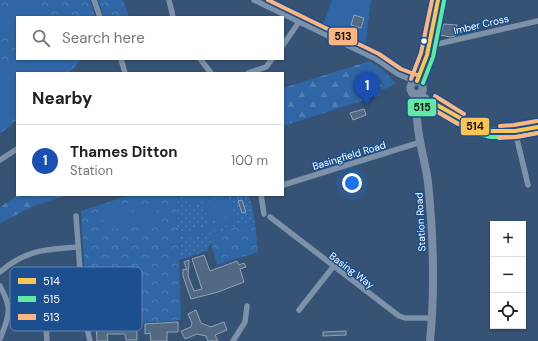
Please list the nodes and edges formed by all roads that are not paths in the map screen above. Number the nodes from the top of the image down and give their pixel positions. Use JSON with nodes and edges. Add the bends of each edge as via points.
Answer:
{"nodes":[{"id":1,"x":94,"y":0,"type":"edge"},
{"id":2,"x":169,"y":0,"type":"edge"},
{"id":3,"x":254,"y":0,"type":"edge"},
{"id":4,"x":438,"y":0,"type":"edge"},
{"id":5,"x":100,"y":16,"type":"edge"},
{"id":6,"x":173,"y":16,"type":"edge"},
{"id":7,"x":538,"y":21,"type":"edge"},
{"id":8,"x":299,"y":22,"type":"junction"},
{"id":9,"x":284,"y":44,"type":"edge"},
{"id":10,"x":429,"y":46,"type":"junction"},
{"id":11,"x":121,"y":60,"type":"edge"},
{"id":12,"x":201,"y":60,"type":"dead end"},
{"id":13,"x":271,"y":60,"type":"edge"},
{"id":14,"x":125,"y":72,"type":"edge"},
{"id":15,"x":210,"y":72,"type":"edge"},
{"id":16,"x":251,"y":72,"type":"edge"},
{"id":17,"x":414,"y":83,"type":"junction"},
{"id":18,"x":418,"y":96,"type":"junction"},
{"id":19,"x":430,"y":101,"type":"junction"},
{"id":20,"x":538,"y":127,"type":"edge"},
{"id":21,"x":515,"y":131,"type":"junction"},
{"id":22,"x":421,"y":142,"type":"junction"},
{"id":23,"x":16,"y":150,"type":"edge"},
{"id":24,"x":0,"y":160,"type":"edge"},
{"id":25,"x":525,"y":182,"type":"dead end"},
{"id":26,"x":284,"y":185,"type":"edge"},
{"id":27,"x":260,"y":196,"type":"edge"},
{"id":28,"x":76,"y":216,"type":"dead end"},
{"id":29,"x":78,"y":247,"type":"junction"},
{"id":30,"x":79,"y":267,"type":"edge"},
{"id":31,"x":334,"y":267,"type":"junction"},
{"id":32,"x":0,"y":272,"type":"edge"},
{"id":33,"x":0,"y":286,"type":"edge"},
{"id":34,"x":247,"y":306,"type":"dead end"},
{"id":35,"x":299,"y":310,"type":"dead end"},
{"id":36,"x":431,"y":318,"type":"junction"},
{"id":37,"x":46,"y":331,"type":"edge"},
{"id":38,"x":88,"y":331,"type":"edge"},
{"id":39,"x":0,"y":339,"type":"edge"},
{"id":40,"x":47,"y":341,"type":"edge"},
{"id":41,"x":90,"y":341,"type":"edge"},
{"id":42,"x":233,"y":341,"type":"edge"},
{"id":43,"x":430,"y":341,"type":"edge"}],
"edges":[{"from":1,"to":5,"type":"street"},
{"from":2,"to":6,"type":"street"},
{"from":3,"to":8,"type":"street"},
{"from":4,"to":10,"type":"main road"},
{"from":7,"to":10,"type":"street","name":"Imber Cross"},
{"from":8,"to":9,"type":"street"},
{"from":8,"to":17,"type":"street","via":[[376,59]]},
{"from":10,"to":17,"type":"main road","via":[[423,70]]},
{"from":11,"to":14,"type":"street"},
{"from":12,"to":15,"type":"street"},
{"from":13,"to":16,"type":"street","via":[[266,66]]},
{"from":17,"to":18,"type":"main road","via":[[410,90]]},
{"from":17,"to":18,"type":"main road","name":"Station Road","via":[[423,86]]},
{"from":18,"to":19,"type":"street"},
{"from":18,"to":19,"type":"street"},
{"from":18,"to":22,"type":"main road","name":"Station Road","via":[[417,120]]},
{"from":19,"to":21,"type":"street","via":[[476,127],[491,131]]},
{"from":20,"to":21,"type":"street"},
{"from":21,"to":25,"type":"street"},
{"from":22,"to":26,"type":"street","name":"Basingfield Road"},
{"from":22,"to":36,"type":"main road","name":"Station Road","via":[[429,194]]},
{"from":23,"to":24,"type":"street"},
{"from":27,"to":31,"type":"street","name":"Basing Way","via":[[267,216]]},
{"from":28,"to":29,"type":"street"},
{"from":29,"to":30,"type":"street"},
{"from":29,"to":32,"type":"street","via":[[31,253]]},
{"from":31,"to":35,"type":"street"},
{"from":31,"to":36,"type":"street","name":"Basing Way","via":[[402,318]]},
{"from":33,"to":39,"type":"street","via":[[9,304],[9,310]]},
{"from":34,"to":42,"type":"street","via":[[245,322]]},
{"from":36,"to":43,"type":"main road","name":"Station Road"},
{"from":37,"to":40,"type":"street"},
{"from":38,"to":41,"type":"street"}]}
